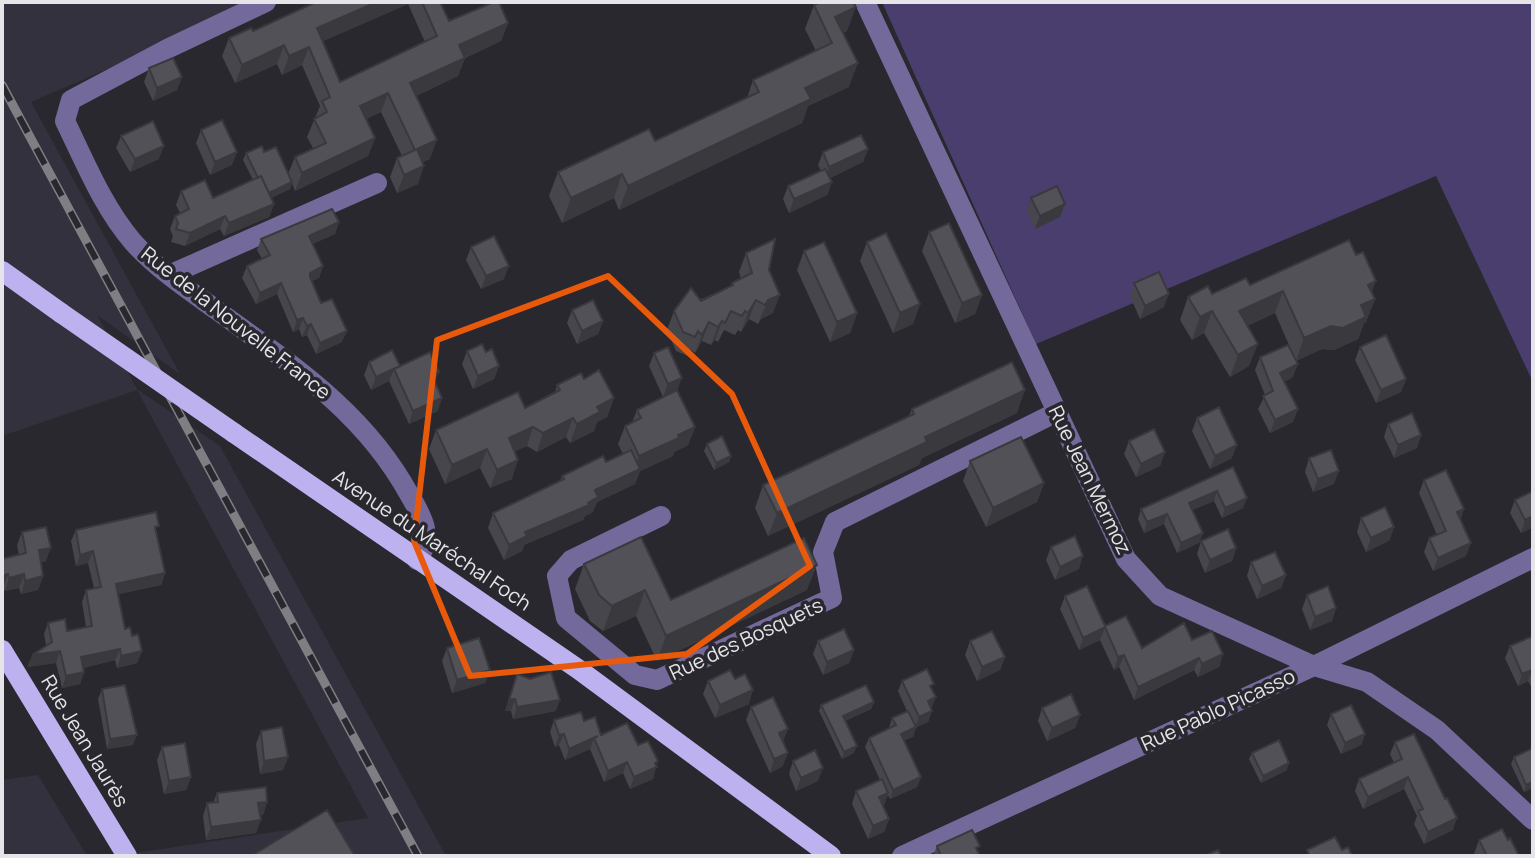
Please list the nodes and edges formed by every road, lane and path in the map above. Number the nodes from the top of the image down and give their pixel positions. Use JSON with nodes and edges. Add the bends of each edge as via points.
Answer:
{"nodes":[{"id":1,"x":266,"y":2,"type":"edge"},
{"id":2,"x":865,"y":2,"type":"edge"},
{"id":3,"x":377,"y":183,"type":"dead end"},
{"id":4,"x":2,"y":271,"type":"edge"},
{"id":5,"x":169,"y":275,"type":"junction"},
{"id":6,"x":1057,"y":412,"type":"junction"},
{"id":7,"x":661,"y":516,"type":"dead end"},
{"id":8,"x":1533,"y":558,"type":"edge"},
{"id":9,"x":417,"y":560,"type":"junction"},
{"id":10,"x":2,"y":650,"type":"edge"},
{"id":11,"x":1314,"y":666,"type":"junction"},
{"id":12,"x":1533,"y":820,"type":"edge"},
{"id":13,"x":127,"y":856,"type":"edge"},
{"id":14,"x":831,"y":856,"type":"edge"},
{"id":15,"x":902,"y":856,"type":"edge"}],
"edges":[{"from":1,"to":5,"type":"street","name":"Rue de la Nouvelle France","via":[[71,100],[65,121],[97,189],[133,242]]},
{"from":2,"to":6,"type":"street","name":"Rue Jean Mermoz"},
{"from":3,"to":5,"type":"street"},
{"from":4,"to":9,"type":"main road","name":"Avenue du Maréchal Foch","bridge":true},
{"from":5,"to":9,"type":"street","name":"Rue de la Nouvelle France","via":[[318,384],[376,442],[422,518],[427,537]]},
{"from":6,"to":7,"type":"street","name":"Rue des Bosquets","via":[[835,522],[823,552],[832,598],[657,680],[635,675],[566,618],[557,576],[571,560]]},
{"from":6,"to":11,"type":"street","name":"Rue Jean Mermoz","via":[[1126,559],[1160,596]]},
{"from":8,"to":11,"type":"street","name":"Rue Pablo Picasso"},
{"from":9,"to":14,"type":"main road","name":"Avenue du Maréchal Foch","via":[[578,669]]},
{"from":10,"to":13,"type":"main road","name":"Rue Jean Jaurès"},
{"from":11,"to":12,"type":"street","name":"Rue Jean Mermoz","via":[[1367,682],[1411,710]]},
{"from":11,"to":15,"type":"street","name":"Rue Pablo Picasso"}]}
